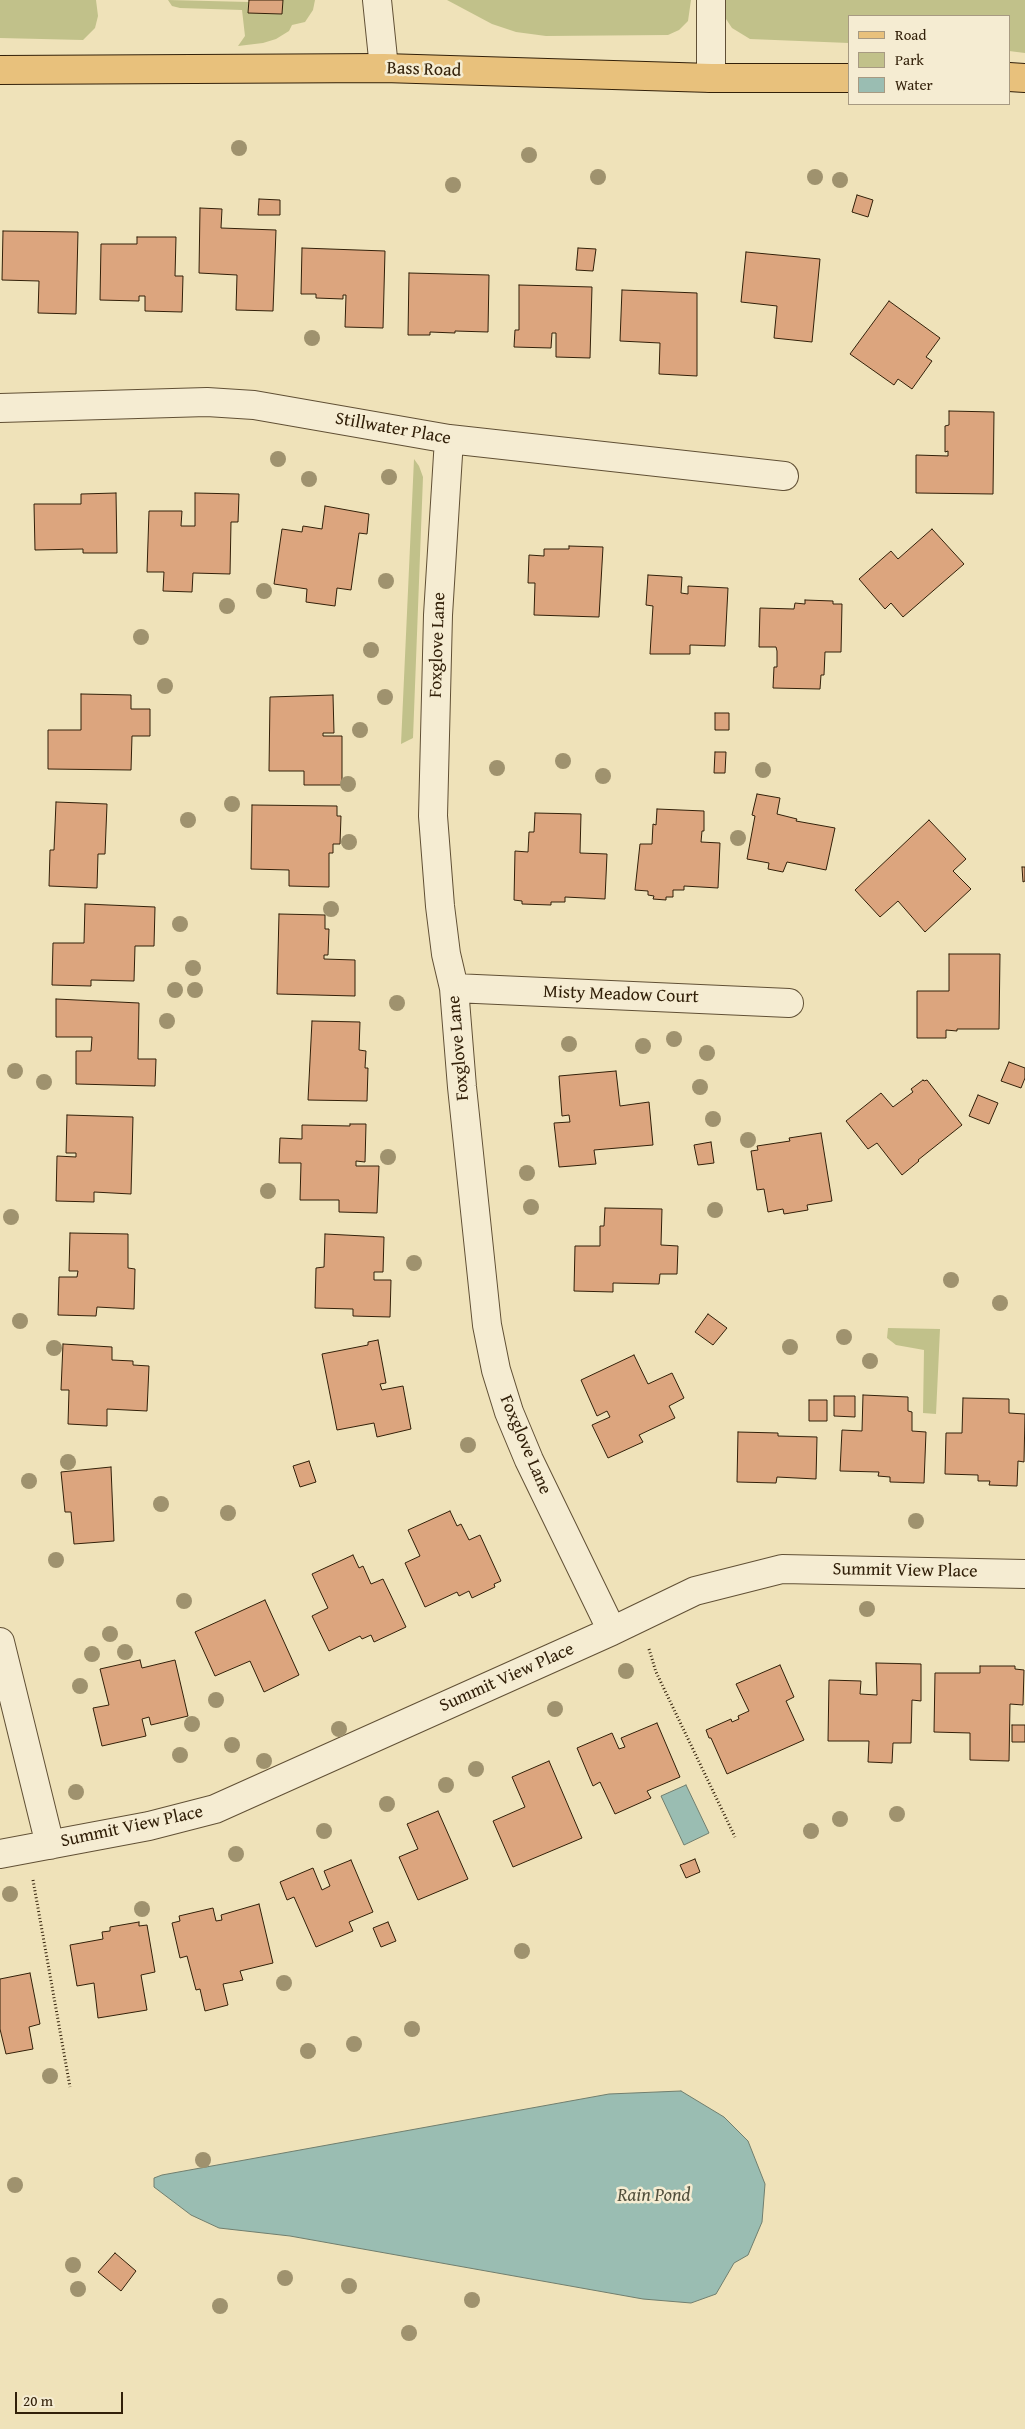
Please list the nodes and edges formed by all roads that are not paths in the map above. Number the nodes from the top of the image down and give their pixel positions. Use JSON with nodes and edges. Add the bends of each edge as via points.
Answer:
{"nodes":[{"id":1,"x":377,"y":0,"type":"edge"},
{"id":2,"x":711,"y":0,"type":"edge"},
{"id":3,"x":384,"y":68,"type":"junction"},
{"id":4,"x":0,"y":70,"type":"edge"},
{"id":5,"x":1010,"y":77,"type":"edge"},
{"id":6,"x":711,"y":78,"type":"junction"},
{"id":7,"x":848,"y":78,"type":"edge"},
{"id":8,"x":1025,"y":78,"type":"edge"},
{"id":9,"x":0,"y":408,"type":"edge"},
{"id":10,"x":449,"y":439,"type":"junction"},
{"id":11,"x":784,"y":476,"type":"dead end"},
{"id":12,"x":454,"y":988,"type":"junction"},
{"id":13,"x":789,"y":1002,"type":"dead end"},
{"id":14,"x":1025,"y":1574,"type":"edge"},
{"id":15,"x":612,"y":1631,"type":"junction"},
{"id":16,"x":0,"y":1642,"type":"edge"},
{"id":17,"x":50,"y":1845,"type":"junction"},
{"id":18,"x":0,"y":1854,"type":"edge"}],
"edges":[{"from":1,"to":3,"type":"street"},
{"from":2,"to":6,"type":"street"},
{"from":3,"to":4,"type":"main road","name":"Bass Road"},
{"from":3,"to":6,"type":"main road","name":"Bass Road"},
{"from":5,"to":8,"type":"main road"},
{"from":6,"to":7,"type":"main road","name":"Bass Road"},
{"from":9,"to":10,"type":"street","name":"Stillwater Place","via":[[207,402],[254,404]]},
{"from":10,"to":11,"type":"street","name":"Stillwater Place"},
{"from":10,"to":12,"type":"street","name":"Foxglove Lane","via":[[438,615],[433,816],[440,906]]},
{"from":12,"to":13,"type":"street","name":"Misty Meadow Court"},
{"from":12,"to":15,"type":"street","name":"Foxglove Lane","via":[[480,1263],[496,1370],[529,1460]]},
{"from":14,"to":15,"type":"street","name":"Summit View Place","via":[[782,1569],[695,1591]]},
{"from":15,"to":17,"type":"street","name":"Summit View Place","via":[[214,1809],[174,1821]]},
{"from":16,"to":17,"type":"street"},
{"from":17,"to":18,"type":"street","name":"Summit View Place"}]}
